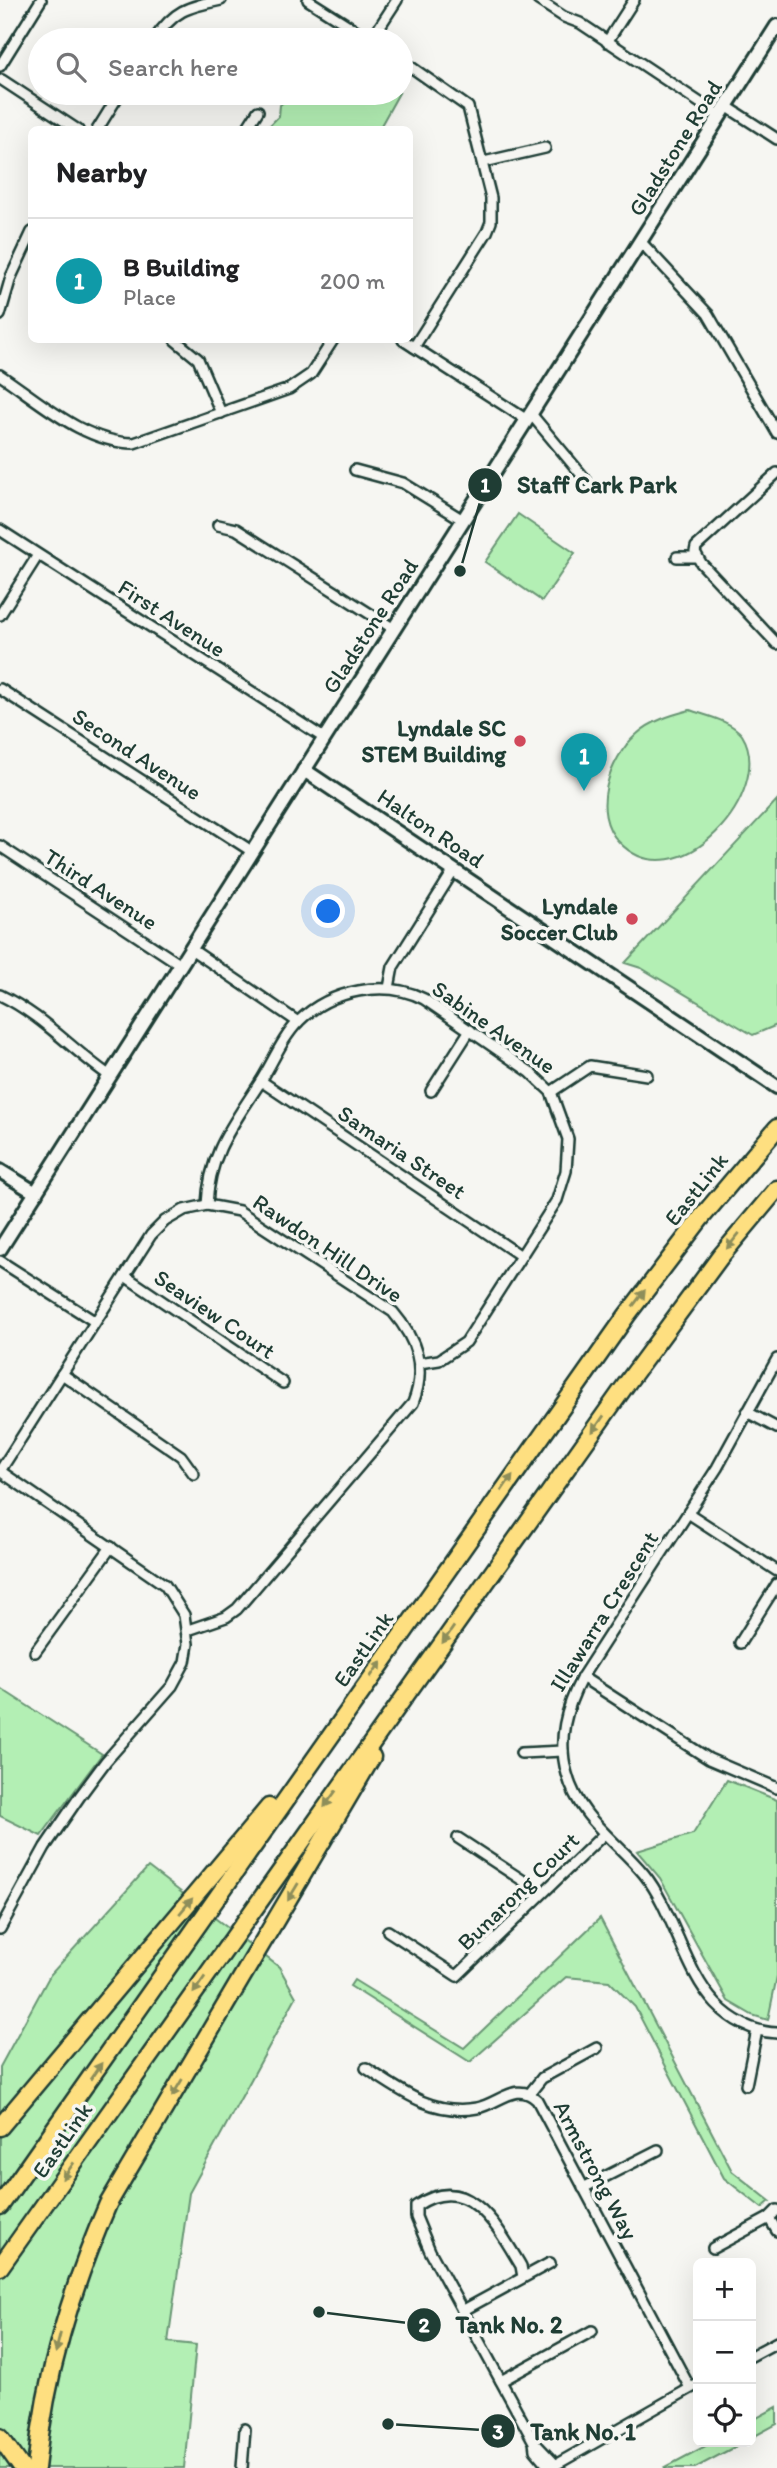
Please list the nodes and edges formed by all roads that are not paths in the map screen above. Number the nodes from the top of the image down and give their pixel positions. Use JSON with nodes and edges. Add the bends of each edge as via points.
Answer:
{"nodes":[{"id":1,"x":41,"y":0,"type":"edge"},
{"id":2,"x":221,"y":0,"type":"edge"},
{"id":3,"x":308,"y":0,"type":"edge"},
{"id":4,"x":397,"y":0,"type":"edge"},
{"id":5,"x":538,"y":0,"type":"edge"},
{"id":6,"x":634,"y":0,"type":"edge"},
{"id":7,"x":777,"y":26,"type":"edge"},
{"id":8,"x":162,"y":28,"type":"edge"},
{"id":9,"x":352,"y":28,"type":"edge"},
{"id":10,"x":379,"y":28,"type":"edge"},
{"id":11,"x":607,"y":42,"type":"junction"},
{"id":12,"x":0,"y":67,"type":"edge"},
{"id":13,"x":413,"y":68,"type":"edge"},
{"id":14,"x":1,"y":81,"type":"edge"},
{"id":15,"x":28,"y":98,"type":"edge"},
{"id":16,"x":39,"y":105,"type":"edge"},
{"id":17,"x":113,"y":105,"type":"edge"},
{"id":18,"x":258,"y":111,"type":"dead end"},
{"id":19,"x":723,"y":111,"type":"junction"},
{"id":20,"x":72,"y":126,"type":"edge"},
{"id":21,"x":99,"y":126,"type":"edge"},
{"id":22,"x":249,"y":126,"type":"edge"},
{"id":23,"x":777,"y":139,"type":"edge"},
{"id":24,"x":545,"y":148,"type":"dead end"},
{"id":25,"x":484,"y":162,"type":"junction"},
{"id":26,"x":28,"y":241,"type":"edge"},
{"id":27,"x":640,"y":241,"type":"junction"},
{"id":28,"x":0,"y":315,"type":"edge"},
{"id":29,"x":179,"y":343,"type":"edge"},
{"id":30,"x":330,"y":343,"type":"edge"},
{"id":31,"x":408,"y":343,"type":"edge"},
{"id":32,"x":414,"y":347,"type":"junction"},
{"id":33,"x":0,"y":375,"type":"edge"},
{"id":34,"x":221,"y":413,"type":"junction"},
{"id":35,"x":529,"y":417,"type":"junction"},
{"id":36,"x":777,"y":433,"type":"edge"},
{"id":37,"x":355,"y":470,"type":"dead end"},
{"id":38,"x":777,"y":473,"type":"edge"},
{"id":39,"x":586,"y":480,"type":"dead end"},
{"id":40,"x":463,"y":520,"type":"junction"},
{"id":41,"x":218,"y":525,"type":"dead end"},
{"id":42,"x":0,"y":530,"type":"edge"},
{"id":43,"x":38,"y":555,"type":"junction"},
{"id":44,"x":677,"y":557,"type":"dead end"},
{"id":45,"x":695,"y":557,"type":"junction"},
{"id":46,"x":0,"y":615,"type":"edge"},
{"id":47,"x":394,"y":629,"type":"junction"},
{"id":48,"x":777,"y":644,"type":"edge"},
{"id":49,"x":0,"y":689,"type":"edge"},
{"id":50,"x":324,"y":738,"type":"junction"},
{"id":51,"x":304,"y":770,"type":"junction"},
{"id":52,"x":0,"y":846,"type":"edge"},
{"id":53,"x":253,"y":852,"type":"junction"},
{"id":54,"x":454,"y":870,"type":"junction"},
{"id":55,"x":191,"y":949,"type":"junction"},
{"id":56,"x":181,"y":965,"type":"junction"},
{"id":57,"x":389,"y":988,"type":"junction"},
{"id":58,"x":0,"y":995,"type":"edge"},
{"id":59,"x":298,"y":1022,"type":"junction"},
{"id":60,"x":470,"y":1030,"type":"junction"},
{"id":61,"x":647,"y":1075,"type":"dead end"},
{"id":62,"x":110,"y":1076,"type":"junction"},
{"id":63,"x":261,"y":1081,"type":"junction"},
{"id":64,"x":777,"y":1087,"type":"edge"},
{"id":65,"x":431,"y":1091,"type":"dead end"},
{"id":66,"x":551,"y":1092,"type":"junction"},
{"id":67,"x":777,"y":1128,"type":"edge"},
{"id":68,"x":0,"y":1171,"type":"edge"},
{"id":69,"x":777,"y":1189,"type":"edge"},
{"id":70,"x":36,"y":1194,"type":"junction"},
{"id":71,"x":207,"y":1205,"type":"junction"},
{"id":72,"x":0,"y":1249,"type":"edge"},
{"id":73,"x":521,"y":1256,"type":"junction"},
{"id":74,"x":0,"y":1261,"type":"edge"},
{"id":75,"x":125,"y":1276,"type":"junction"},
{"id":76,"x":94,"y":1321,"type":"junction"},
{"id":77,"x":777,"y":1359,"type":"edge"},
{"id":78,"x":419,"y":1363,"type":"junction"},
{"id":79,"x":62,"y":1374,"type":"junction"},
{"id":80,"x":283,"y":1383,"type":"dead end"},
{"id":81,"x":747,"y":1412,"type":"junction"},
{"id":82,"x":777,"y":1429,"type":"edge"},
{"id":83,"x":0,"y":1471,"type":"edge"},
{"id":84,"x":194,"y":1474,"type":"dead end"},
{"id":85,"x":688,"y":1513,"type":"junction"},
{"id":86,"x":111,"y":1547,"type":"junction"},
{"id":87,"x":777,"y":1571,"type":"edge"},
{"id":88,"x":777,"y":1584,"type":"edge"},
{"id":89,"x":188,"y":1630,"type":"junction"},
{"id":90,"x":740,"y":1643,"type":"dead end"},
{"id":91,"x":35,"y":1652,"type":"dead end"},
{"id":92,"x":582,"y":1677,"type":"junction"},
{"id":93,"x":414,"y":1685,"type":"junction"},
{"id":94,"x":337,"y":1725,"type":"junction"},
{"id":95,"x":563,"y":1751,"type":"junction"},
{"id":96,"x":521,"y":1753,"type":"dead end"},
{"id":97,"x":777,"y":1788,"type":"edge"},
{"id":98,"x":604,"y":1834,"type":"junction"},
{"id":99,"x":458,"y":1838,"type":"dead end"},
{"id":100,"x":542,"y":1893,"type":"junction"},
{"id":101,"x":0,"y":1928,"type":"edge"},
{"id":102,"x":388,"y":1931,"type":"dead end"},
{"id":103,"x":757,"y":2030,"type":"junction"},
{"id":104,"x":777,"y":2033,"type":"edge"},
{"id":105,"x":597,"y":2048,"type":"dead end"},
{"id":106,"x":366,"y":2068,"type":"dead end"},
{"id":107,"x":746,"y":2085,"type":"dead end"},
{"id":108,"x":530,"y":2093,"type":"junction"},
{"id":109,"x":0,"y":2127,"type":"edge"},
{"id":110,"x":658,"y":2150,"type":"dead end"},
{"id":111,"x":583,"y":2188,"type":"junction"},
{"id":112,"x":0,"y":2206,"type":"edge"},
{"id":113,"x":777,"y":2210,"type":"edge"},
{"id":114,"x":769,"y":2218,"type":"junction"},
{"id":115,"x":777,"y":2231,"type":"edge"},
{"id":116,"x":713,"y":2248,"type":"dead end"},
{"id":117,"x":550,"y":2263,"type":"dead end"},
{"id":118,"x":0,"y":2267,"type":"edge"},
{"id":119,"x":523,"y":2277,"type":"junction"},
{"id":120,"x":462,"y":2311,"type":"junction"},
{"id":121,"x":592,"y":2331,"type":"dead end"},
{"id":122,"x":777,"y":2342,"type":"edge"},
{"id":123,"x":756,"y":2353,"type":"edge"},
{"id":124,"x":501,"y":2381,"type":"junction"},
{"id":125,"x":693,"y":2384,"type":"edge"},
{"id":126,"x":693,"y":2387,"type":"edge"},
{"id":127,"x":245,"y":2429,"type":"dead end"},
{"id":128,"x":0,"y":2437,"type":"edge"},
{"id":129,"x":552,"y":2467,"type":"edge"},
{"id":130,"x":22,"y":2468,"type":"edge"},
{"id":131,"x":36,"y":2468,"type":"edge"},
{"id":132,"x":242,"y":2468,"type":"edge"}],
"edges":[{"from":1,"to":12,"type":"street"},
{"from":2,"to":8,"type":"street","via":[[179,11]]},
{"from":3,"to":9,"type":"street"},
{"from":4,"to":10,"type":"street"},
{"from":5,"to":11,"type":"street"},
{"from":6,"to":11,"type":"street"},
{"from":7,"to":19,"type":"main road","name":"Gladstone Road"},
{"from":11,"to":19,"type":"street"},
{"from":12,"to":14,"type":"street"},
{"from":13,"to":25,"type":"street","via":[[468,107]]},
{"from":14,"to":15,"type":"street"},
{"from":16,"to":20,"type":"street"},
{"from":17,"to":21,"type":"street"},
{"from":18,"to":22,"type":"street"},
{"from":19,"to":23,"type":"street"},
{"from":19,"to":27,"type":"main road","name":"Gladstone Road"},
{"from":24,"to":25,"type":"street"},
{"from":25,"to":32,"type":"street","via":[[491,222]]},
{"from":26,"to":28,"type":"street"},
{"from":27,"to":35,"type":"main road","name":"Gladstone Road"},
{"from":27,"to":36,"type":"street","via":[[708,314]]},
{"from":29,"to":34,"type":"street","via":[[198,359]]},
{"from":30,"to":34,"type":"street","via":[[300,383]]},
{"from":31,"to":32,"type":"street"},
{"from":32,"to":35,"type":"street"},
{"from":33,"to":34,"type":"street","via":[[95,437],[117,443],[143,442]]},
{"from":35,"to":39,"type":"street"},
{"from":35,"to":40,"type":"main road","name":"Gladstone Road"},
{"from":37,"to":40,"type":"street","via":[[403,483]]},
{"from":38,"to":45,"type":"street","via":[[696,547]]},
{"from":40,"to":47,"type":"main road","name":"Gladstone Road"},
{"from":41,"to":47,"type":"street","via":[[236,529]]},
{"from":42,"to":43,"type":"street","name":"First Avenue"},
{"from":43,"to":46,"type":"street"},
{"from":43,"to":50,"type":"street","name":"First Avenue"},
{"from":44,"to":45,"type":"street"},
{"from":45,"to":48,"type":"street"},
{"from":47,"to":50,"type":"main road","name":"Gladstone Road"},
{"from":49,"to":53,"type":"street","name":"Second Avenue"},
{"from":50,"to":51,"type":"main road","name":"Gladstone Road"},
{"from":51,"to":53,"type":"main road","name":"Gladstone Road"},
{"from":51,"to":54,"type":"main road","name":"Halton Road"},
{"from":52,"to":56,"type":"street","name":"Third Avenue"},
{"from":53,"to":55,"type":"main road","name":"Gladstone Road"},
{"from":54,"to":57,"type":"street","via":[[393,967]]},
{"from":54,"to":64,"type":"main road","name":"Halton Road"},
{"from":55,"to":56,"type":"main road","name":"Gladstone Road"},
{"from":55,"to":59,"type":"street"},
{"from":56,"to":62,"type":"main road","name":"Gladstone Road"},
{"from":57,"to":59,"type":"street","name":"Sabine Avenue","via":[[354,991]]},
{"from":57,"to":60,"type":"street","name":"Sabine Avenue","via":[[416,996]]},
{"from":58,"to":62,"type":"street","via":[[44,1021],[80,1056]]},
{"from":59,"to":63,"type":"street","name":"Sabine Avenue"},
{"from":60,"to":65,"type":"street"},
{"from":60,"to":66,"type":"street","name":"Sabine Avenue"},
{"from":61,"to":66,"type":"street","via":[[590,1066]]},
{"from":62,"to":70,"type":"main road","name":"Gladstone Road"},
{"from":63,"to":71,"type":"street","name":"Sabine Avenue","via":[[215,1154]]},
{"from":63,"to":73,"type":"street","name":"Samaria Street"},
{"from":66,"to":73,"type":"street","name":"Sabine Avenue","via":[[568,1139],[566,1171],[557,1200]]},
{"from":94,"to":67,"type":"highway","name":"EastLink","one_way":true,"via":[[626,1315]]},
{"from":68,"to":70,"type":"main road"},
{"from":69,"to":93,"type":"highway","name":"EastLink","one_way":true,"via":[[677,1313]]},
{"from":70,"to":72,"type":"main road","name":"Gladstone Road"},
{"from":71,"to":75,"type":"street","via":[[184,1210],[165,1221]]},
{"from":71,"to":78,"type":"street","name":"Rawdon Hill Drive","via":[[239,1211],[393,1312],[412,1338]]},
{"from":73,"to":78,"type":"street","name":"Sabine Avenue","via":[[466,1342],[439,1360]]},
{"from":74,"to":76,"type":"street"},
{"from":75,"to":76,"type":"street"},
{"from":75,"to":80,"type":"street","name":"Seaview Court"},
{"from":76,"to":79,"type":"street"},
{"from":77,"to":81,"type":"street","name":"Illawarra Crescent"},
{"from":78,"to":89,"type":"street","name":"Rawdon Hill Drive","via":[[417,1394],[403,1419],[237,1609]]},
{"from":79,"to":83,"type":"street"},
{"from":79,"to":84,"type":"street","via":[[181,1456]]},
{"from":81,"to":82,"type":"street"},
{"from":81,"to":85,"type":"street","name":"Illawarra Crescent"},
{"from":83,"to":86,"type":"street"},
{"from":85,"to":87,"type":"street"},
{"from":85,"to":92,"type":"street","name":"Illawarra Crescent"},
{"from":86,"to":89,"type":"street","via":[[165,1585],[180,1605]]},
{"from":86,"to":91,"type":"street"},
{"from":88,"to":90,"type":"street"},
{"from":89,"to":101,"type":"street","via":[[185,1662],[172,1686],[80,1796]]},
{"from":92,"to":95,"type":"street","name":"Illawarra Crescent","via":[[566,1709]]},
{"from":92,"to":97,"type":"street","via":[[709,1759]]},
{"from":93,"to":118,"type":"highway","name":"EastLink","one_way":true},
{"from":93,"to":131,"type":"highway","one_way":true,"via":[[108,2204],[65,2316],[41,2417]]},
{"from":109,"to":94,"type":"highway","one_way":true},
{"from":112,"to":94,"type":"highway","name":"EastLink","one_way":true},
{"from":95,"to":96,"type":"street"},
{"from":95,"to":98,"type":"street","name":"Illawarra Crescent","via":[[576,1799]]},
{"from":98,"to":100,"type":"street","name":"Bunarong Court"},
{"from":98,"to":103,"type":"street","name":"Illawarra Crescent","via":[[649,1881],[713,2002]]},
{"from":99,"to":100,"type":"street"},
{"from":100,"to":102,"type":"street","name":"Bunarong Court","via":[[457,1976]]},
{"from":103,"to":104,"type":"street","name":"Illawarra Crescent"},
{"from":103,"to":107,"type":"street"},
{"from":105,"to":108,"type":"street","via":[[542,2078]]},
{"from":106,"to":108,"type":"street","name":"Armstrong Way","via":[[415,2099],[443,2109],[479,2108],[518,2090]]},
{"from":108,"to":111,"type":"street","name":"Armstrong Way"},
{"from":110,"to":111,"type":"street"},
{"from":111,"to":125,"type":"street","name":"Armstrong Way"},
{"from":113,"to":114,"type":"street"},
{"from":114,"to":115,"type":"street"},
{"from":114,"to":116,"type":"street"},
{"from":117,"to":119,"type":"street"},
{"from":119,"to":120,"type":"street"},
{"from":119,"to":120,"type":"street","via":[[521,2266],[482,2207],[444,2196],[419,2204],[416,2217],[422,2233]]},
{"from":120,"to":124,"type":"street"},
{"from":121,"to":124,"type":"street"},
{"from":122,"to":123,"type":"street"},
{"from":124,"to":129,"type":"street"},
{"from":126,"to":129,"type":"street"},
{"from":127,"to":132,"type":"street"},
{"from":128,"to":130,"type":"highway"}]}
